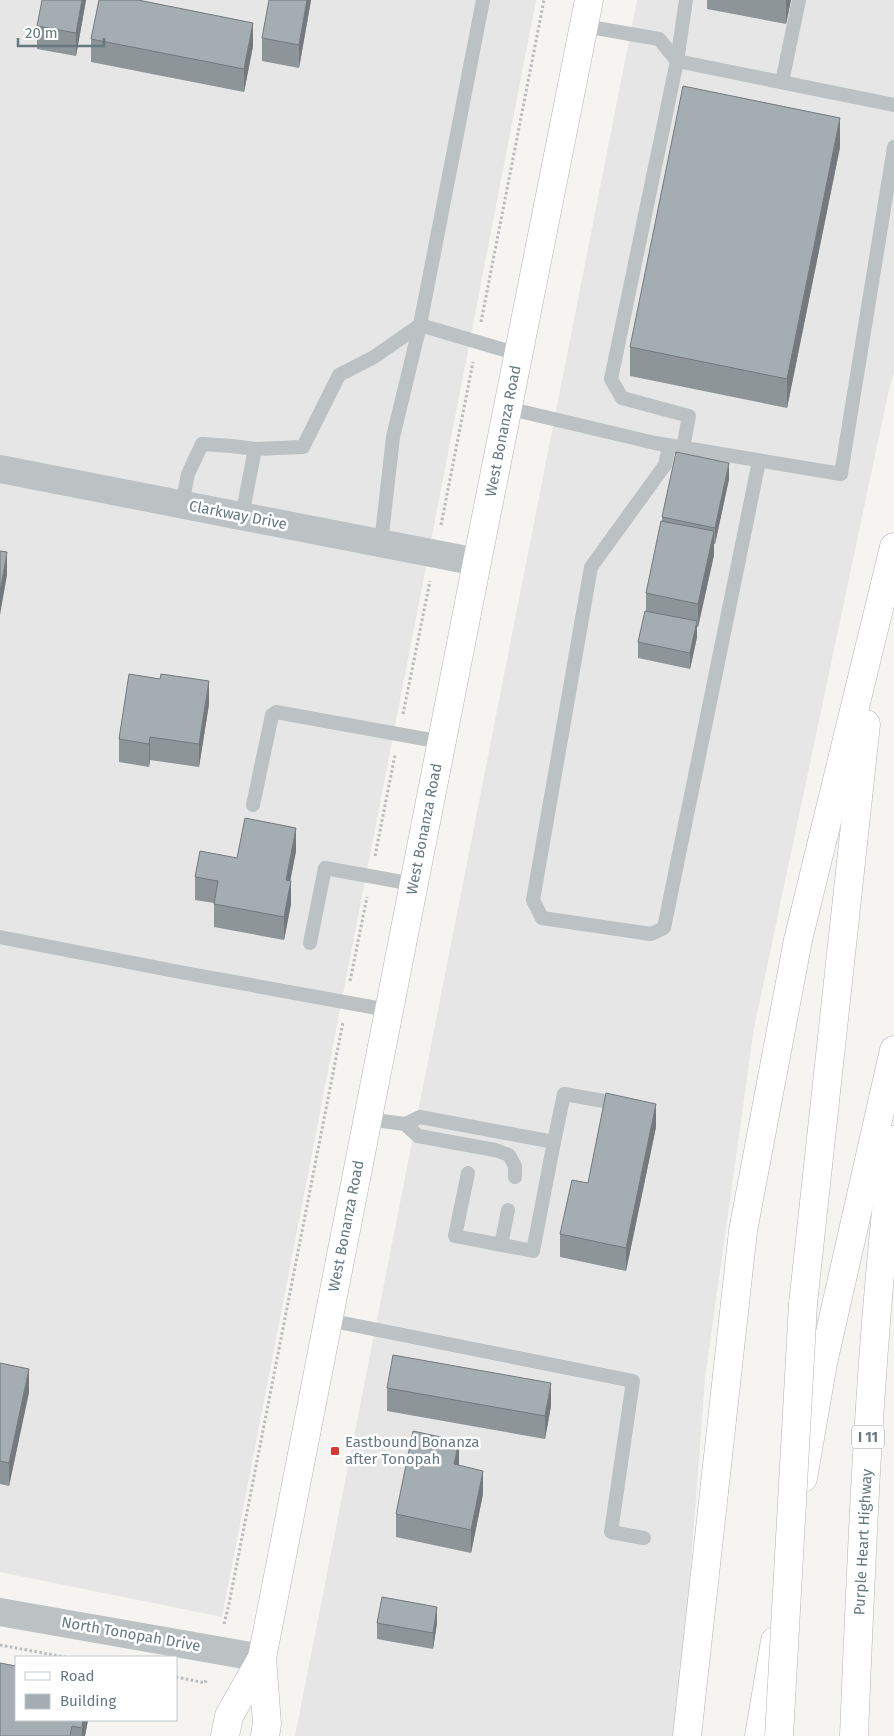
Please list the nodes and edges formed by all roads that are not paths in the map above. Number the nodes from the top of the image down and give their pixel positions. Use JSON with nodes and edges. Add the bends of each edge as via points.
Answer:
{"nodes":[{"id":1,"x":483,"y":0,"type":"edge"},
{"id":2,"x":589,"y":0,"type":"edge"},
{"id":3,"x":686,"y":0,"type":"edge"},
{"id":4,"x":799,"y":0,"type":"edge"},
{"id":5,"x":584,"y":26,"type":"junction"},
{"id":6,"x":677,"y":61,"type":"junction"},
{"id":7,"x":782,"y":82,"type":"junction"},
{"id":8,"x":894,"y":105,"type":"edge"},
{"id":9,"x":894,"y":147,"type":"edge"},
{"id":10,"x":420,"y":325,"type":"junction"},
{"id":11,"x":518,"y":354,"type":"junction"},
{"id":12,"x":507,"y":408,"type":"junction"},
{"id":13,"x":676,"y":447,"type":"junction"},
{"id":14,"x":255,"y":449,"type":"junction"},
{"id":15,"x":759,"y":461,"type":"junction"},
{"id":16,"x":0,"y":469,"type":"edge"},
{"id":17,"x":182,"y":504,"type":"junction"},
{"id":18,"x":242,"y":516,"type":"junction"},
{"id":19,"x":381,"y":543,"type":"junction"},
{"id":20,"x":894,"y":547,"type":"edge"},
{"id":21,"x":476,"y":562,"type":"junction"},
{"id":22,"x":878,"y":613,"type":"junction"},
{"id":23,"x":442,"y":742,"type":"junction"},
{"id":24,"x":253,"y":805,"type":"dead end"},
{"id":25,"x":413,"y":884,"type":"junction"},
{"id":26,"x":0,"y":936,"type":"edge"},
{"id":27,"x":310,"y":943,"type":"dead end"},
{"id":28,"x":388,"y":1010,"type":"junction"},
{"id":29,"x":894,"y":1050,"type":"edge"},
{"id":30,"x":604,"y":1101,"type":"edge"},
{"id":31,"x":367,"y":1119,"type":"junction"},
{"id":32,"x":405,"y":1124,"type":"junction"},
{"id":33,"x":894,"y":1140,"type":"edge"},
{"id":34,"x":554,"y":1142,"type":"junction"},
{"id":35,"x":468,"y":1173,"type":"dead end"},
{"id":36,"x":515,"y":1177,"type":"dead end"},
{"id":37,"x":508,"y":1210,"type":"dead end"},
{"id":38,"x":501,"y":1245,"type":"junction"},
{"id":39,"x":328,"y":1320,"type":"junction"},
{"id":40,"x":644,"y":1538,"type":"dead end"},
{"id":41,"x":0,"y":1612,"type":"edge"},
{"id":42,"x":262,"y":1658,"type":"junction"},
{"id":43,"x":225,"y":1736,"type":"edge"},
{"id":44,"x":265,"y":1736,"type":"edge"},
{"id":45,"x":687,"y":1736,"type":"edge"},
{"id":46,"x":759,"y":1736,"type":"edge"},
{"id":47,"x":779,"y":1736,"type":"edge"},
{"id":48,"x":854,"y":1736,"type":"edge"}],
"edges":[{"from":1,"to":10,"type":"lane"},
{"from":2,"to":5,"type":"main road","name":"West Bonanza Road"},
{"from":3,"to":6,"type":"lane"},
{"from":4,"to":7,"type":"lane"},
{"from":5,"to":6,"type":"lane","via":[[659,39]]},
{"from":5,"to":11,"type":"main road","name":"West Bonanza Road"},
{"from":6,"to":7,"type":"lane"},
{"from":6,"to":13,"type":"lane","via":[[611,379],[622,398],[689,416]]},
{"from":7,"to":8,"type":"lane"},
{"from":9,"to":15,"type":"lane","via":[[841,474]]},
{"from":10,"to":11,"type":"lane"},
{"from":10,"to":14,"type":"lane","via":[[374,357],[339,375],[302,447]]},
{"from":10,"to":19,"type":"lane","via":[[393,437]]},
{"from":11,"to":12,"type":"main road","name":"West Bonanza Road"},
{"from":12,"to":13,"type":"lane"},
{"from":12,"to":21,"type":"main road","name":"West Bonanza Road"},
{"from":13,"to":15,"type":"lane"},
{"from":13,"to":15,"type":"lane","via":[[592,567],[533,900],[542,918],[651,934],[664,928]]},
{"from":14,"to":17,"type":"lane","via":[[202,444],[188,474]]},
{"from":14,"to":18,"type":"lane"},
{"from":16,"to":17,"type":"street","name":"Clarkway Drive"},
{"from":17,"to":18,"type":"street","name":"Clarkway Drive"},
{"from":18,"to":19,"type":"street","name":"Clarkway Drive"},
{"from":19,"to":21,"type":"street","name":"Clarkway Drive"},
{"from":20,"to":22,"type":"main road"},
{"from":21,"to":23,"type":"main road","name":"West Bonanza Road"},
{"from":22,"to":45,"type":"main road","via":[[798,940],[743,1231]]},
{"from":22,"to":47,"type":"main road","bridge":true,"via":[[803,1304]]},
{"from":23,"to":24,"type":"lane","via":[[276,712],[272,715]]},
{"from":23,"to":25,"type":"main road","name":"West Bonanza Road"},
{"from":25,"to":27,"type":"lane","via":[[325,868]]},
{"from":25,"to":28,"type":"main road","name":"West Bonanza Road"},
{"from":26,"to":28,"type":"lane","via":[[185,974]]},
{"from":28,"to":31,"type":"main road","name":"West Bonanza Road"},
{"from":29,"to":46,"type":"main road","via":[[823,1363]]},
{"from":30,"to":34,"type":"lane","via":[[564,1094]]},
{"from":31,"to":32,"type":"lane"},
{"from":31,"to":39,"type":"main road","name":"West Bonanza Road"},
{"from":32,"to":34,"type":"lane","via":[[420,1117]]},
{"from":32,"to":36,"type":"lane","via":[[418,1136],[509,1155]]},
{"from":33,"to":48,"type":"main road","name":"Purple Heart Highway","number":"I 11","via":[[870,1408]]},
{"from":34,"to":38,"type":"lane","via":[[533,1251]]},
{"from":35,"to":38,"type":"lane","via":[[455,1236]]},
{"from":37,"to":38,"type":"lane"},
{"from":39,"to":40,"type":"lane","via":[[633,1381],[611,1532]]},
{"from":39,"to":42,"type":"main road","name":"West Bonanza Road"},
{"from":41,"to":42,"type":"street","name":"North Tonopah Drive"},
{"from":42,"to":43,"type":"main road","name":"West Bonanza Road","via":[[229,1716]]},
{"from":42,"to":44,"type":"main road","name":"West Bonanza Road"}]}
